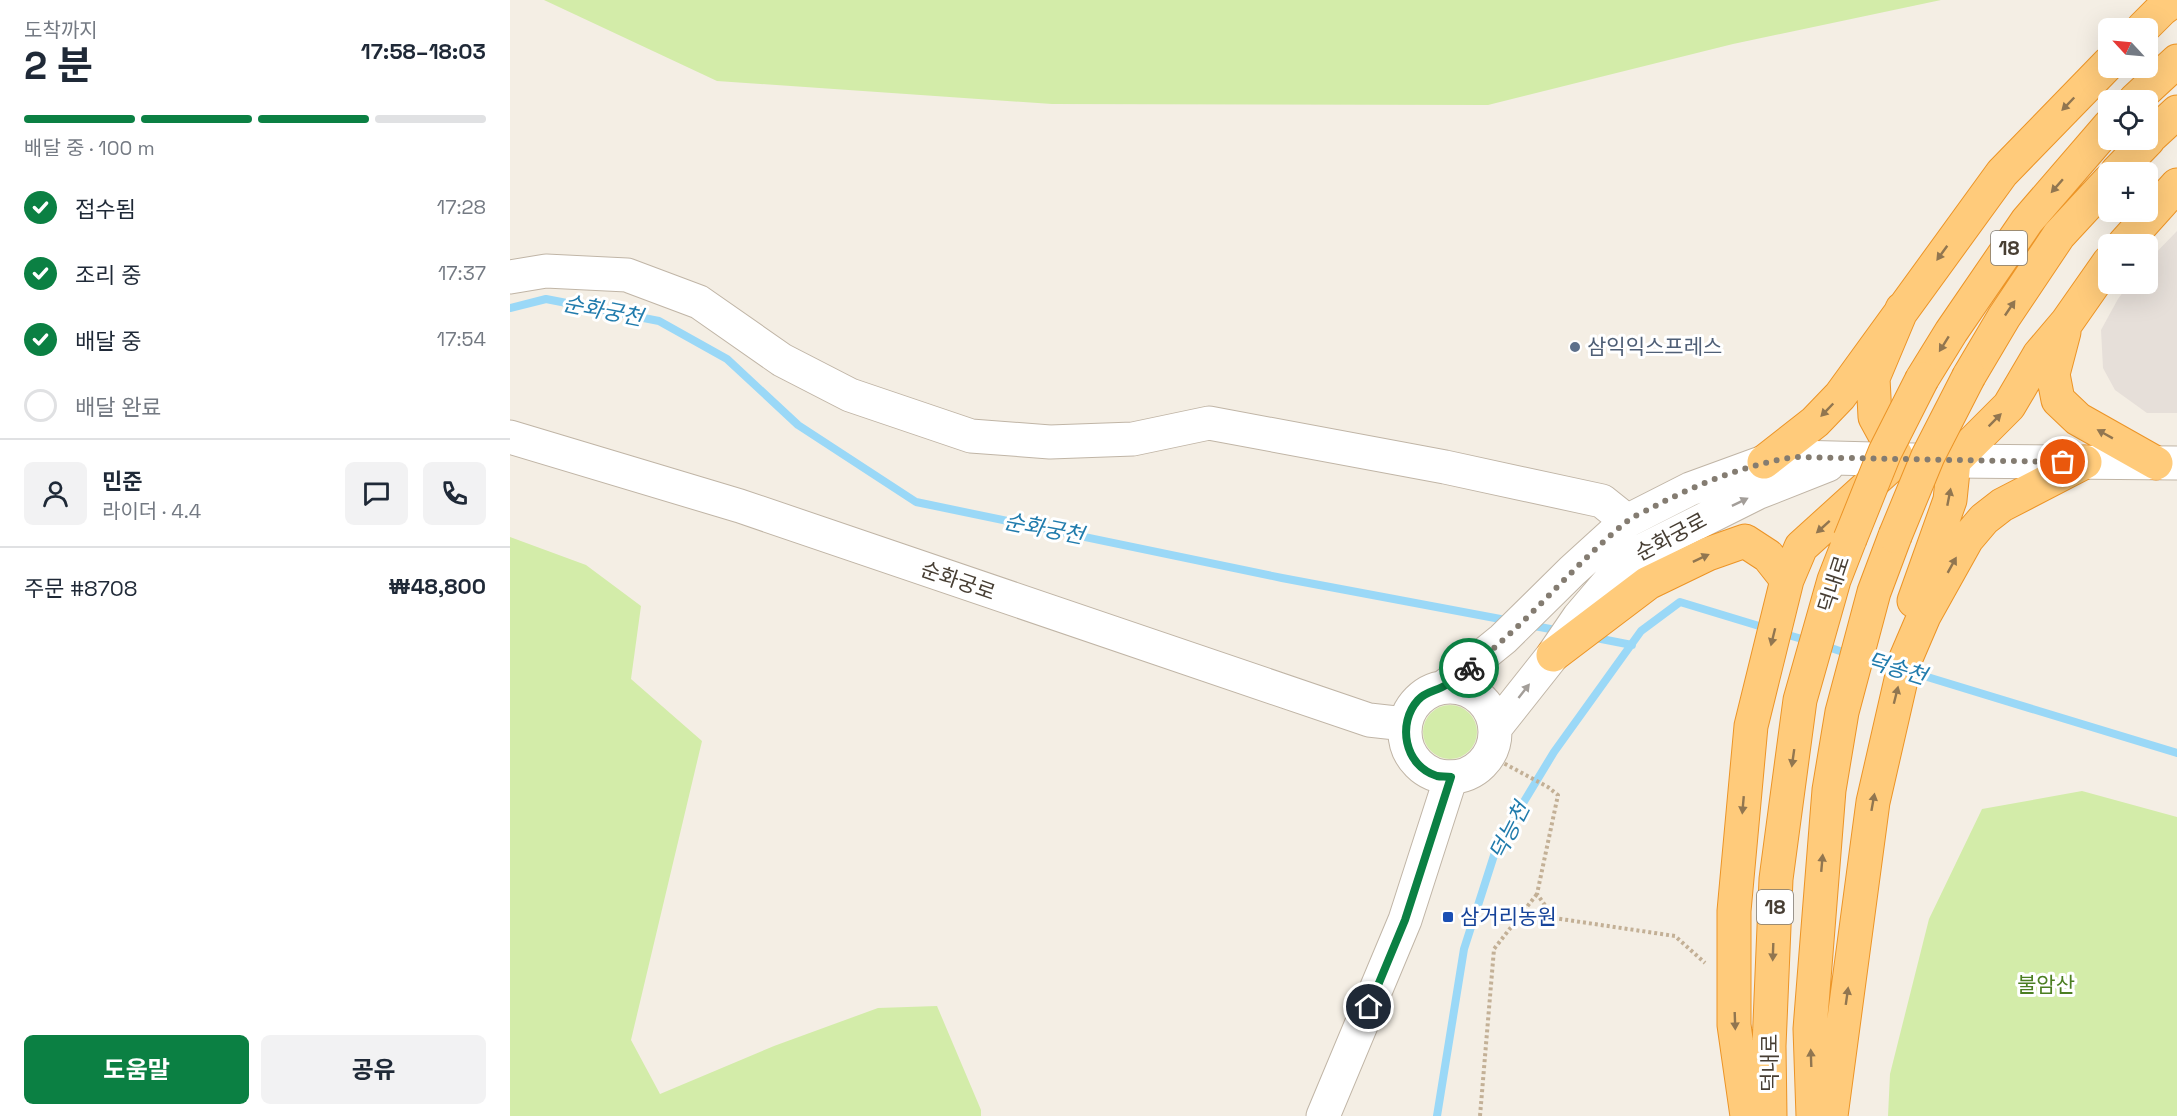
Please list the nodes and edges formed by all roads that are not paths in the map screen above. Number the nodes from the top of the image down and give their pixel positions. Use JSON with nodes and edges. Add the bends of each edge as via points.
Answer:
{"nodes":[{"id":1,"x":2174,"y":0,"type":"edge"},
{"id":2,"x":2154,"y":18,"type":"edge"},
{"id":3,"x":2177,"y":61,"type":"edge"},
{"id":4,"x":2098,"y":74,"type":"edge"},
{"id":5,"x":2146,"y":90,"type":"edge"},
{"id":6,"x":2177,"y":112,"type":"edge"},
{"id":7,"x":2158,"y":130,"type":"edge"},
{"id":8,"x":2098,"y":139,"type":"edge"},
{"id":9,"x":2138,"y":150,"type":"edge"},
{"id":10,"x":2126,"y":162,"type":"edge"},
{"id":11,"x":2177,"y":184,"type":"edge"},
{"id":12,"x":2098,"y":193,"type":"edge"},
{"id":13,"x":2133,"y":234,"type":"edge"},
{"id":14,"x":510,"y":277,"type":"edge"},
{"id":15,"x":2098,"y":278,"type":"edge"},
{"id":16,"x":1902,"y":309,"type":"junction"},
{"id":17,"x":2067,"y":322,"type":"junction"},
{"id":18,"x":510,"y":437,"type":"edge"},
{"id":19,"x":1844,"y":458,"type":"junction"},
{"id":20,"x":1898,"y":459,"type":"junction"},
{"id":21,"x":1954,"y":461,"type":"junction"},
{"id":22,"x":1764,"y":462,"type":"junction"},
{"id":23,"x":2085,"y":462,"type":"junction"},
{"id":24,"x":2166,"y":463,"type":"edge"},
{"id":25,"x":1627,"y":521,"type":"junction"},
{"id":26,"x":1787,"y":580,"type":"junction"},
{"id":27,"x":1917,"y":614,"type":"junction"},
{"id":28,"x":1553,"y":655,"type":"junction"},
{"id":29,"x":1445,"y":686,"type":"junction"},
{"id":30,"x":1406,"y":724,"type":"junction"},
{"id":31,"x":1498,"y":750,"type":"junction"},
{"id":32,"x":1451,"y":777,"type":"junction"},
{"id":33,"x":1323,"y":1116,"type":"edge"},
{"id":34,"x":1747,"y":1116,"type":"edge"},
{"id":35,"x":1770,"y":1116,"type":"edge"},
{"id":36,"x":1813,"y":1116,"type":"edge"},
{"id":37,"x":1831,"y":1116,"type":"edge"}],
"edges":[{"from":1,"to":2,"type":"highway"},
{"from":3,"to":5,"type":"highway"},
{"from":4,"to":16,"type":"highway","one_way":true,"via":[[2002,173]]},
{"from":6,"to":7,"type":"highway"},
{"from":8,"to":35,"type":"highway","name":"덕내로","number":"18","one_way":true,"bridge":true,"via":[[2027,221],[1922,379],[1885,452],[1834,579],[1800,700],[1776,879]]},
{"from":9,"to":10,"type":"highway"},
{"from":11,"to":13,"type":"highway"},
{"from":36,"to":12,"type":"highway","name":"덕내로","number":"18","one_way":true,"bridge":true,"via":[[1810,1029],[1829,790],[1842,712],[1874,592],[1928,456],[1969,376],[2059,236]]},
{"from":14,"to":25,"type":"street","via":[[546,271],[627,275],[699,302],[782,360],[850,395],[972,435],[1050,442],[1133,439],[1209,423],[1602,501]]},
{"from":15,"to":17,"type":"highway"},
{"from":16,"to":20,"type":"highway","via":[[1874,378],[1875,417]]},
{"from":16,"to":22,"type":"highway","one_way":true,"via":[[1840,396],[1815,422]]},
{"from":21,"to":17,"type":"highway","one_way":true,"via":[[2009,406],[2039,355]]},
{"from":24,"to":17,"type":"highway","one_way":true,"via":[[2079,419],[2058,400],[2053,374]]},
{"from":18,"to":30,"type":"street","name":"순화궁로","via":[[740,507],[1369,720]]},
{"from":19,"to":20,"type":"street","name":"순화궁로"},
{"from":19,"to":22,"type":"street","name":"순화궁로","via":[[1794,457]]},
{"from":28,"to":19,"type":"street","name":"순화궁로","one_way":true,"via":[[1579,617],[1631,556],[1757,493]]},
{"from":20,"to":21,"type":"street","name":"순화궁로"},
{"from":20,"to":26,"type":"highway","one_way":true,"via":[[1801,547]]},
{"from":21,"to":23,"type":"street","name":"순화궁로"},
{"from":27,"to":21,"type":"highway","one_way":true,"via":[[1950,500]]},
{"from":22,"to":25,"type":"street","name":"순화궁로","via":[[1690,489]]},
{"from":23,"to":24,"type":"street","name":"순화궁로"},
{"from":27,"to":23,"type":"highway","one_way":true,"via":[[1984,519]]},
{"from":25,"to":29,"type":"street","name":"순화궁로","via":[[1503,639]]},
{"from":28,"to":26,"type":"highway","one_way":true,"via":[[1648,584],[1708,554],[1745,541],[1768,555]]},
{"from":26,"to":34,"type":"highway","one_way":true,"via":[[1751,726],[1734,911],[1734,1025]]},
{"from":37,"to":27,"type":"highway","one_way":true,"via":[[1873,802]]},
{"from":31,"to":28,"type":"street","name":"순화궁로","one_way":true},
{"from":29,"to":30,"type":"street","via":[[1419,699]]},
{"from":29,"to":31,"type":"street","via":[[1472,692],[1484,701],[1492,713]]},
{"from":30,"to":32,"type":"street","via":[[1405,740],[1411,755],[1436,776]]},
{"from":31,"to":32,"type":"street","via":[[1480,766]]},
{"from":32,"to":33,"type":"street","via":[[1405,920]]}]}
